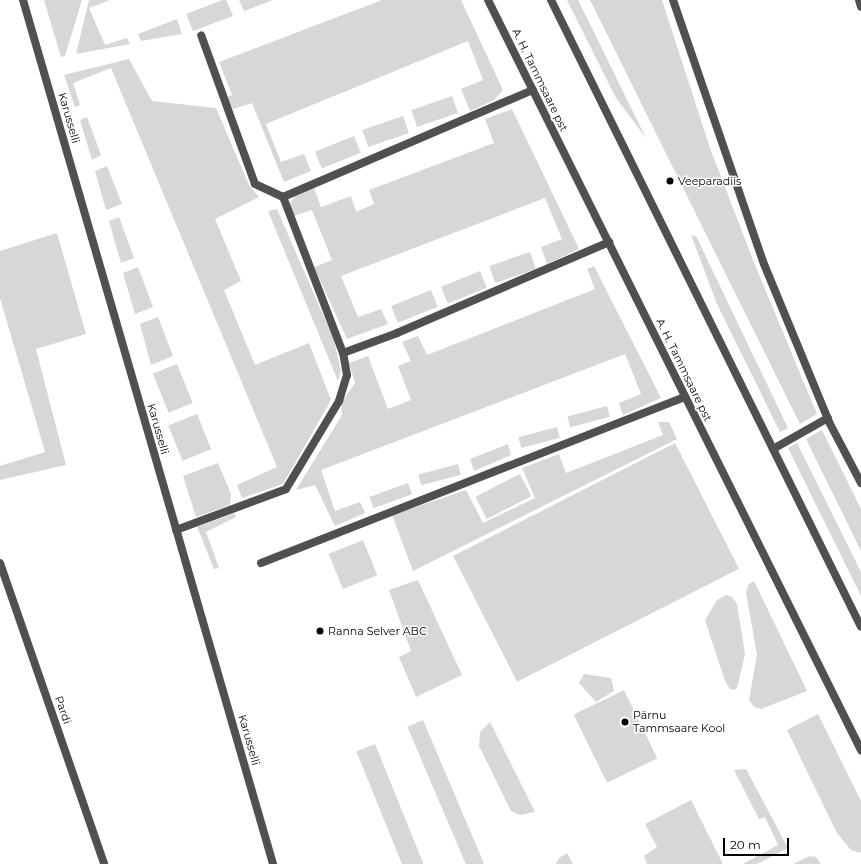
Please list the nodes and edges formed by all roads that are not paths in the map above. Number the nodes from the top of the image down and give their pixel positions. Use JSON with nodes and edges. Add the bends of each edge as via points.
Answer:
{"nodes":[{"id":1,"x":23,"y":0,"type":"edge"},
{"id":2,"x":488,"y":0,"type":"edge"},
{"id":3,"x":551,"y":0,"type":"edge"},
{"id":4,"x":673,"y":0,"type":"edge"},
{"id":5,"x":859,"y":0,"type":"edge"},
{"id":6,"x":861,"y":7,"type":"edge"},
{"id":7,"x":201,"y":35,"type":"dead end"},
{"id":8,"x":533,"y":90,"type":"junction"},
{"id":9,"x":284,"y":197,"type":"junction"},
{"id":10,"x":609,"y":242,"type":"junction"},
{"id":11,"x":343,"y":353,"type":"junction"},
{"id":12,"x":685,"y":397,"type":"junction"},
{"id":13,"x":828,"y":418,"type":"junction"},
{"id":14,"x":773,"y":449,"type":"junction"},
{"id":15,"x":861,"y":484,"type":"edge"},
{"id":16,"x":176,"y":530,"type":"junction"},
{"id":17,"x":0,"y":563,"type":"edge"},
{"id":18,"x":261,"y":563,"type":"dead end"},
{"id":19,"x":861,"y":627,"type":"edge"},
{"id":20,"x":861,"y":750,"type":"edge"},
{"id":21,"x":104,"y":864,"type":"edge"},
{"id":22,"x":273,"y":864,"type":"edge"}],
"edges":[{"from":1,"to":16,"type":"street","name":"Karusselli"},
{"from":2,"to":8,"type":"street","name":"A. H. Tammsaare pst"},
{"from":3,"to":14,"type":"street"},
{"from":4,"to":13,"type":"street","via":[[764,264]]},
{"from":5,"to":6,"type":"street"},
{"from":7,"to":9,"type":"street","via":[[255,184]]},
{"from":8,"to":9,"type":"street"},
{"from":8,"to":10,"type":"street","name":"A. H. Tammsaare pst"},
{"from":9,"to":11,"type":"street"},
{"from":10,"to":11,"type":"street","via":[[398,333]]},
{"from":10,"to":12,"type":"street","name":"A. H. Tammsaare pst"},
{"from":11,"to":16,"type":"street","via":[[347,375],[339,400],[286,489]]},
{"from":12,"to":18,"type":"street"},
{"from":12,"to":20,"type":"street","name":"A. H. Tammsaare pst"},
{"from":13,"to":14,"type":"street"},
{"from":13,"to":15,"type":"street"},
{"from":14,"to":19,"type":"street"},
{"from":16,"to":22,"type":"street","name":"Karusselli"},
{"from":17,"to":21,"type":"street","name":"Pardi"}]}
